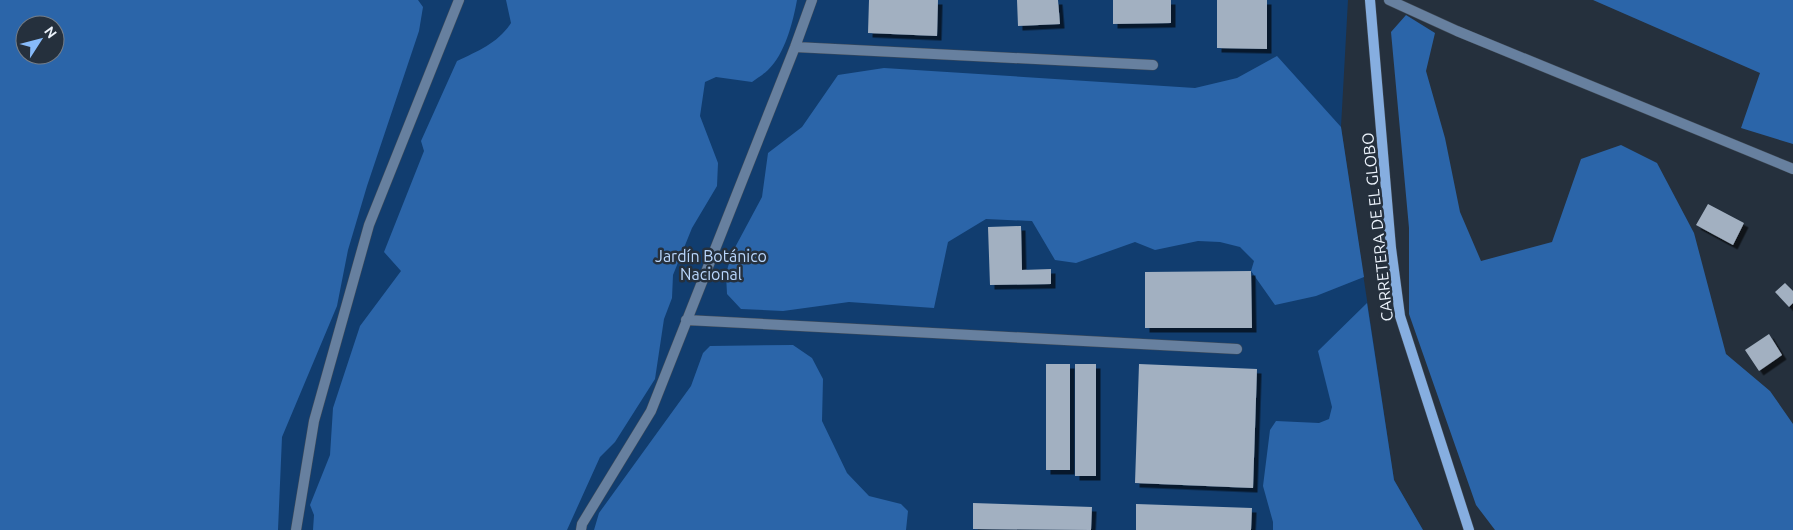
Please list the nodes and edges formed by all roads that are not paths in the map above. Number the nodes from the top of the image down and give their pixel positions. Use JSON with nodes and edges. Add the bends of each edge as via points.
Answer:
{"nodes":[{"id":1,"x":459,"y":0,"type":"edge"},
{"id":2,"x":812,"y":0,"type":"edge"},
{"id":3,"x":1370,"y":0,"type":"edge"},
{"id":4,"x":1389,"y":0,"type":"edge"},
{"id":5,"x":795,"y":47,"type":"junction"},
{"id":6,"x":1153,"y":65,"type":"dead end"},
{"id":7,"x":1793,"y":168,"type":"edge"},
{"id":8,"x":686,"y":320,"type":"junction"},
{"id":9,"x":1238,"y":349,"type":"dead end"},
{"id":10,"x":296,"y":530,"type":"edge"},
{"id":11,"x":581,"y":530,"type":"edge"},
{"id":12,"x":1469,"y":530,"type":"edge"}],
"edges":[{"from":1,"to":10,"type":"lane","via":[[369,225],[314,421]]},
{"from":2,"to":5,"type":"lane"},
{"from":3,"to":12,"type":"main road","name":"CARRETERA DE EL GLOBO","via":[[1391,248],[1400,316]]},
{"from":4,"to":7,"type":"lane","via":[[1457,31]]},
{"from":5,"to":6,"type":"lane"},
{"from":5,"to":8,"type":"lane"},
{"from":8,"to":9,"type":"lane"},
{"from":8,"to":11,"type":"lane","via":[[651,411]]}]}
